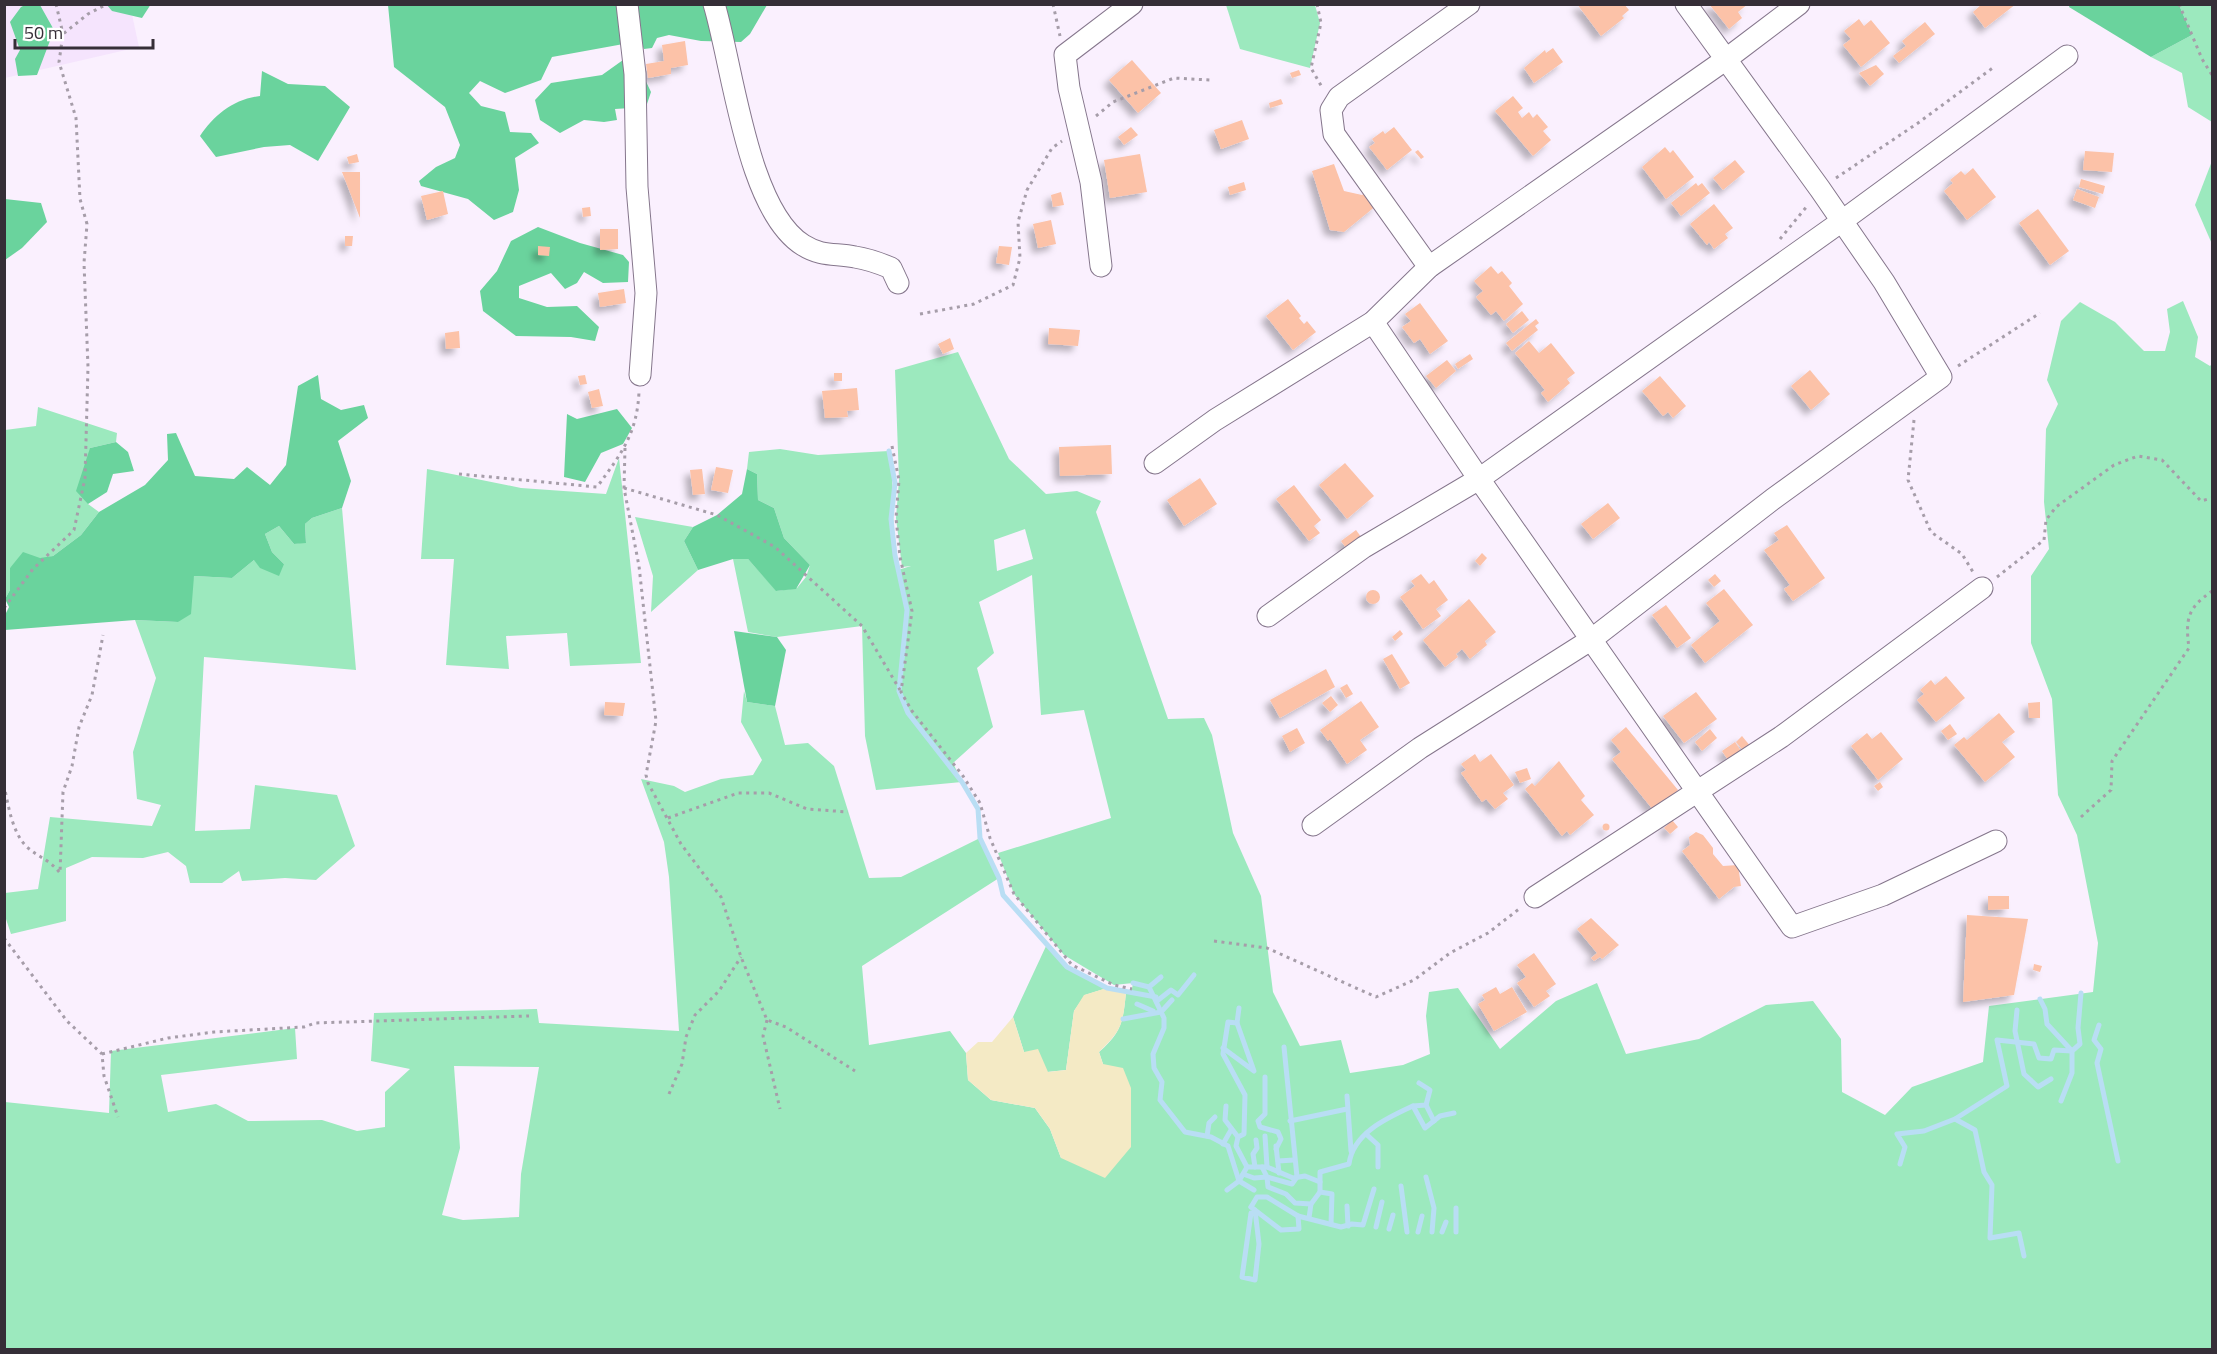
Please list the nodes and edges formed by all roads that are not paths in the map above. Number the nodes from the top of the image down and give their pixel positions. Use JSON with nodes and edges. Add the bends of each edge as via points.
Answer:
{"nodes":[{"id":1,"x":627,"y":4,"type":"edge"},
{"id":2,"x":714,"y":4,"type":"edge"},
{"id":3,"x":1132,"y":4,"type":"edge"},
{"id":4,"x":1469,"y":4,"type":"edge"},
{"id":5,"x":1686,"y":4,"type":"edge"},
{"id":6,"x":1799,"y":4,"type":"edge"},
{"id":7,"x":2067,"y":56,"type":"dead end"},
{"id":8,"x":1725,"y":60,"type":"junction"},
{"id":9,"x":1842,"y":221,"type":"junction"},
{"id":10,"x":1101,"y":266,"type":"dead end"},
{"id":11,"x":1430,"y":267,"type":"junction"},
{"id":12,"x":898,"y":283,"type":"dead end"},
{"id":13,"x":1373,"y":322,"type":"junction"},
{"id":14,"x":640,"y":375,"type":"road end"},
{"id":15,"x":1155,"y":463,"type":"dead end"},
{"id":16,"x":1479,"y":479,"type":"junction"},
{"id":17,"x":1982,"y":588,"type":"road end"},
{"id":18,"x":1268,"y":616,"type":"dead end"},
{"id":19,"x":1592,"y":639,"type":"junction"},
{"id":20,"x":1700,"y":792,"type":"junction"},
{"id":21,"x":1313,"y":825,"type":"dead end"},
{"id":22,"x":1996,"y":841,"type":"dead end"},
{"id":23,"x":1535,"y":897,"type":"road end"}],
"edges":[{"from":1,"to":14,"type":"street","via":[[635,74],[637,187],[646,293]]},
{"from":2,"to":12,"type":"street","via":[[751,161],[766,202],[785,230],[803,245],[829,257],[853,256],[877,262],[891,268]]},
{"from":3,"to":10,"type":"street","via":[[1065,55],[1091,183]]},
{"from":4,"to":11,"type":"street","via":[[1339,97],[1331,110],[1334,134]]},
{"from":5,"to":8,"type":"street"},
{"from":6,"to":8,"type":"street"},
{"from":7,"to":9,"type":"street"},
{"from":8,"to":9,"type":"street"},
{"from":8,"to":11,"type":"street"},
{"from":9,"to":16,"type":"street"},
{"from":9,"to":19,"type":"street","via":[[1941,376]]},
{"from":11,"to":13,"type":"street"},
{"from":13,"to":15,"type":"street","via":[[1215,420]]},
{"from":13,"to":16,"type":"street"},
{"from":16,"to":18,"type":"street","via":[[1364,547]]},
{"from":16,"to":19,"type":"street"},
{"from":17,"to":20,"type":"street"},
{"from":19,"to":20,"type":"street"},
{"from":19,"to":21,"type":"street","via":[[1420,748]]},
{"from":20,"to":22,"type":"street","via":[[1792,927],[1883,895]]},
{"from":20,"to":23,"type":"street"}]}
